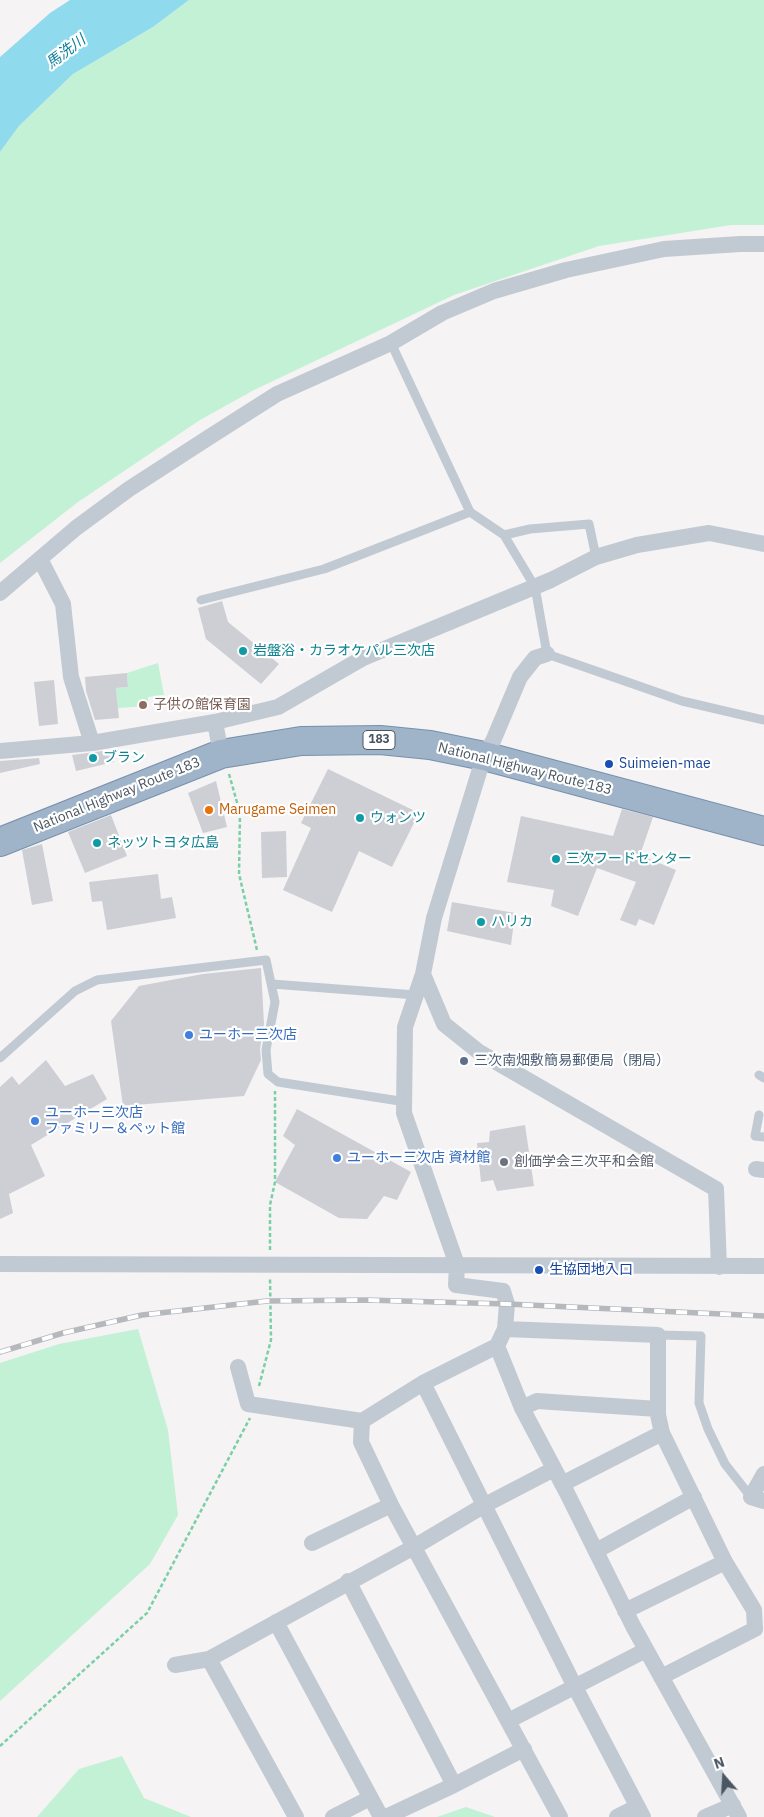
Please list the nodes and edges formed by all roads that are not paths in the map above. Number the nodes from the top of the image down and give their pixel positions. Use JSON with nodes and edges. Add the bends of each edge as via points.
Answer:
{"nodes":[{"id":1,"x":764,"y":244,"type":"edge"},
{"id":2,"x":391,"y":343,"type":"junction"},
{"id":3,"x":470,"y":512,"type":"junction"},
{"id":4,"x":504,"y":535,"type":"junction"},
{"id":5,"x":764,"y":544,"type":"edge"},
{"id":6,"x":596,"y":557,"type":"junction"},
{"id":7,"x":40,"y":558,"type":"junction"},
{"id":8,"x":534,"y":587,"type":"junction"},
{"id":9,"x":0,"y":593,"type":"edge"},
{"id":10,"x":201,"y":600,"type":"dead end"},
{"id":11,"x":547,"y":654,"type":"junction"},
{"id":12,"x":764,"y":720,"type":"edge"},
{"id":13,"x":218,"y":737,"type":"junction"},
{"id":14,"x":92,"y":743,"type":"junction"},
{"id":15,"x":488,"y":748,"type":"junction"},
{"id":16,"x":0,"y":751,"type":"edge"},
{"id":17,"x":764,"y":812,"type":"edge"},
{"id":18,"x":0,"y":824,"type":"edge"},
{"id":19,"x":764,"y":831,"type":"edge"},
{"id":20,"x":0,"y":842,"type":"edge"},
{"id":21,"x":423,"y":974,"type":"junction"},
{"id":22,"x":272,"y":984,"type":"junction"},
{"id":23,"x":416,"y":995,"type":"junction"},
{"id":24,"x":0,"y":1058,"type":"edge"},
{"id":25,"x":406,"y":1102,"type":"junction"},
{"id":26,"x":759,"y":1115,"type":"dead end"},
{"id":27,"x":764,"y":1137,"type":"edge"},
{"id":28,"x":0,"y":1264,"type":"edge"},
{"id":29,"x":457,"y":1264,"type":"junction"},
{"id":30,"x":764,"y":1266,"type":"edge"},
{"id":31,"x":719,"y":1267,"type":"junction"},
{"id":32,"x":505,"y":1329,"type":"junction"},
{"id":33,"x":658,"y":1334,"type":"junction"},
{"id":34,"x":497,"y":1346,"type":"junction"},
{"id":35,"x":238,"y":1367,"type":"dead end"},
{"id":36,"x":423,"y":1382,"type":"junction"},
{"id":37,"x":522,"y":1408,"type":"junction"},
{"id":38,"x":658,"y":1409,"type":"junction"},
{"id":39,"x":362,"y":1421,"type":"junction"},
{"id":40,"x":662,"y":1433,"type":"junction"},
{"id":41,"x":554,"y":1469,"type":"junction"},
{"id":42,"x":764,"y":1474,"type":"edge"},
{"id":43,"x":562,"y":1484,"type":"junction"},
{"id":44,"x":694,"y":1497,"type":"junction"},
{"id":45,"x":758,"y":1499,"type":"edge"},
{"id":46,"x":391,"y":1505,"type":"junction"},
{"id":47,"x":483,"y":1506,"type":"junction"},
{"id":48,"x":312,"y":1543,"type":"dead end"},
{"id":49,"x":414,"y":1547,"type":"junction"},
{"id":50,"x":596,"y":1551,"type":"junction"},
{"id":51,"x":725,"y":1562,"type":"junction"},
{"id":52,"x":348,"y":1581,"type":"junction"},
{"id":53,"x":626,"y":1611,"type":"junction"},
{"id":54,"x":276,"y":1622,"type":"junction"},
{"id":55,"x":646,"y":1650,"type":"junction"},
{"id":56,"x":209,"y":1659,"type":"junction"},
{"id":57,"x":175,"y":1665,"type":"dead end"},
{"id":58,"x":661,"y":1677,"type":"junction"},
{"id":59,"x":575,"y":1687,"type":"junction"},
{"id":60,"x":508,"y":1721,"type":"junction"},
{"id":61,"x":524,"y":1749,"type":"junction"},
{"id":62,"x":454,"y":1785,"type":"junction"},
{"id":63,"x":370,"y":1798,"type":"junction"},
{"id":64,"x":736,"y":1811,"type":"edge"},
{"id":65,"x":640,"y":1812,"type":"edge"},
{"id":66,"x":296,"y":1817,"type":"edge"},
{"id":67,"x":333,"y":1817,"type":"edge"},
{"id":68,"x":380,"y":1817,"type":"edge"},
{"id":69,"x":386,"y":1817,"type":"edge"},
{"id":70,"x":560,"y":1817,"type":"edge"},
{"id":71,"x":617,"y":1817,"type":"edge"},
{"id":72,"x":705,"y":1817,"type":"edge"}],
"edges":[{"from":1,"to":2,"type":"street","via":[[664,249],[566,270],[494,291],[442,313]]},
{"from":2,"to":3,"type":"lane"},
{"from":2,"to":7,"type":"street","via":[[277,394],[129,489]]},
{"from":3,"to":4,"type":"lane"},
{"from":3,"to":10,"type":"lane","via":[[324,569]]},
{"from":4,"to":6,"type":"lane","via":[[530,529],[589,524]]},
{"from":4,"to":8,"type":"lane"},
{"from":5,"to":6,"type":"street","via":[[709,533]]},
{"from":6,"to":8,"type":"street"},
{"from":7,"to":9,"type":"street"},
{"from":7,"to":14,"type":"street","via":[[63,604],[71,677]]},
{"from":8,"to":11,"type":"lane"},
{"from":8,"to":13,"type":"street","via":[[363,658]]},
{"from":11,"to":12,"type":"lane","via":[[682,702]]},
{"from":11,"to":15,"type":"street","via":[[536,658],[520,677]]},
{"from":13,"to":14,"type":"street"},
{"from":13,"to":15,"type":"highway","name":"National Highway Route 183","number":"183","via":[[380,740]]},
{"from":13,"to":18,"type":"highway","name":"National Highway Route 183","number":"183"},
{"from":13,"to":20,"type":"highway","name":"National Highway Route 183","number":"183"},
{"from":14,"to":16,"type":"street"},
{"from":15,"to":17,"type":"highway","name":"National Highway Route 183","number":"183"},
{"from":15,"to":19,"type":"highway","name":"National Highway Route 183","number":"183"},
{"from":15,"to":21,"type":"street","via":[[434,918]]},
{"from":21,"to":23,"type":"street"},
{"from":21,"to":31,"type":"street","via":[[444,1024],[480,1052],[716,1188]]},
{"from":22,"to":23,"type":"lane"},
{"from":22,"to":24,"type":"lane","via":[[266,960],[97,980],[75,991]]},
{"from":22,"to":25,"type":"lane","via":[[275,1002],[266,1050],[268,1074],[278,1082]]},
{"from":23,"to":25,"type":"street","via":[[405,1027]]},
{"from":25,"to":29,"type":"street","via":[[404,1113]]},
{"from":26,"to":27,"type":"lane","via":[[755,1136]]},
{"from":28,"to":29,"type":"street"},
{"from":29,"to":31,"type":"street"},
{"from":29,"to":32,"type":"street","via":[[456,1285],[503,1291],[507,1304]]},
{"from":30,"to":31,"type":"street"},
{"from":32,"to":33,"type":"street"},
{"from":32,"to":34,"type":"street"},
{"from":33,"to":38,"type":"street"},
{"from":33,"to":45,"type":"lane","via":[[701,1336],[699,1403],[708,1429],[726,1464]]},
{"from":34,"to":36,"type":"street"},
{"from":34,"to":37,"type":"street"},
{"from":35,"to":39,"type":"street","via":[[248,1404]]},
{"from":36,"to":39,"type":"street"},
{"from":36,"to":47,"type":"street"},
{"from":37,"to":38,"type":"street","via":[[536,1401]]},
{"from":37,"to":41,"type":"street"},
{"from":38,"to":40,"type":"street"},
{"from":39,"to":46,"type":"street","via":[[361,1442]]},
{"from":40,"to":43,"type":"street"},
{"from":40,"to":44,"type":"street"},
{"from":41,"to":43,"type":"street"},
{"from":41,"to":47,"type":"street"},
{"from":42,"to":45,"type":"street"},
{"from":43,"to":50,"type":"street"},
{"from":44,"to":50,"type":"street"},
{"from":44,"to":51,"type":"street"},
{"from":46,"to":48,"type":"street"},
{"from":46,"to":49,"type":"street"},
{"from":47,"to":49,"type":"street"},
{"from":47,"to":59,"type":"street"},
{"from":49,"to":52,"type":"street"},
{"from":49,"to":60,"type":"street"},
{"from":50,"to":53,"type":"street"},
{"from":51,"to":53,"type":"street"},
{"from":51,"to":58,"type":"street","via":[[754,1610],[755,1629]]},
{"from":52,"to":54,"type":"street"},
{"from":52,"to":62,"type":"street"},
{"from":53,"to":55,"type":"street"},
{"from":54,"to":56,"type":"street"},
{"from":54,"to":63,"type":"street"},
{"from":55,"to":58,"type":"street"},
{"from":55,"to":59,"type":"street"},
{"from":56,"to":57,"type":"street"},
{"from":56,"to":66,"type":"street"},
{"from":58,"to":64,"type":"street"},
{"from":59,"to":60,"type":"street"},
{"from":59,"to":65,"type":"street"},
{"from":60,"to":61,"type":"street"},
{"from":61,"to":62,"type":"street"},
{"from":61,"to":70,"type":"street"},
{"from":62,"to":69,"type":"street"},
{"from":63,"to":67,"type":"street"},
{"from":63,"to":68,"type":"street"},
{"from":64,"to":72,"type":"street"},
{"from":65,"to":71,"type":"street"}]}
